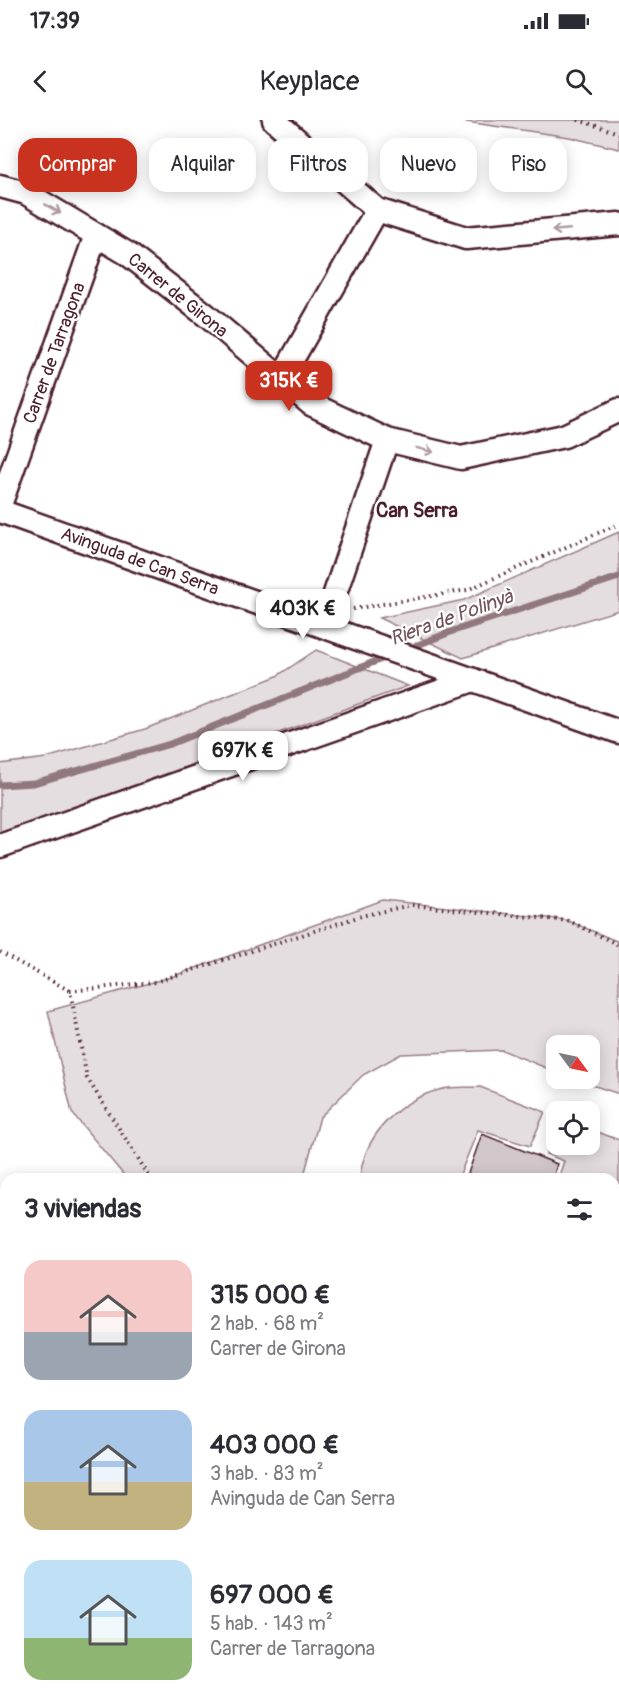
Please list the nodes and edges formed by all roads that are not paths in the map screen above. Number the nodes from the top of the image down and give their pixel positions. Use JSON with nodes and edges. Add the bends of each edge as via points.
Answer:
{"nodes":[{"id":1,"x":274,"y":120,"type":"edge"},
{"id":2,"x":0,"y":186,"type":"edge"},
{"id":3,"x":377,"y":210,"type":"junction"},
{"id":4,"x":619,"y":224,"type":"edge"},
{"id":5,"x":96,"y":235,"type":"junction"},
{"id":6,"x":281,"y":379,"type":"junction"},
{"id":7,"x":619,"y":410,"type":"edge"},
{"id":8,"x":387,"y":440,"type":"junction"},
{"id":9,"x":9,"y":453,"type":"edge"},
{"id":10,"x":0,"y":505,"type":"edge"},
{"id":11,"x":0,"y":511,"type":"edge"},
{"id":12,"x":324,"y":627,"type":"junction"},
{"id":13,"x":473,"y":680,"type":"junction"},
{"id":14,"x":619,"y":732,"type":"edge"},
{"id":15,"x":0,"y":846,"type":"edge"}],
"edges":[{"from":1,"to":3,"type":"street"},
{"from":2,"to":5,"type":"street","name":"Carrer de Girona","one_way":true,"via":[[26,193]]},
{"from":4,"to":3,"type":"street","one_way":true,"via":[[466,238]]},
{"from":3,"to":6,"type":"street"},
{"from":5,"to":6,"type":"street","name":"Carrer de Girona","via":[[128,254]]},
{"from":5,"to":9,"type":"street","name":"Carrer de Tarragona"},
{"from":6,"to":8,"type":"street","name":"Carrer de Girona","via":[[310,404]]},
{"from":8,"to":7,"type":"street","name":"Carrer de Girona","one_way":true,"via":[[461,458],[564,436]]},
{"from":8,"to":12,"type":"street"},
{"from":9,"to":10,"type":"street","name":"Carrer de Tarragona"},
{"from":11,"to":12,"type":"street","name":"Avinguda de Can Serra"},
{"from":12,"to":13,"type":"street","name":"Avinguda de Can Serra"},
{"from":13,"to":14,"type":"street","name":"Avinguda de Can Serra"},
{"from":13,"to":15,"type":"street"}]}
